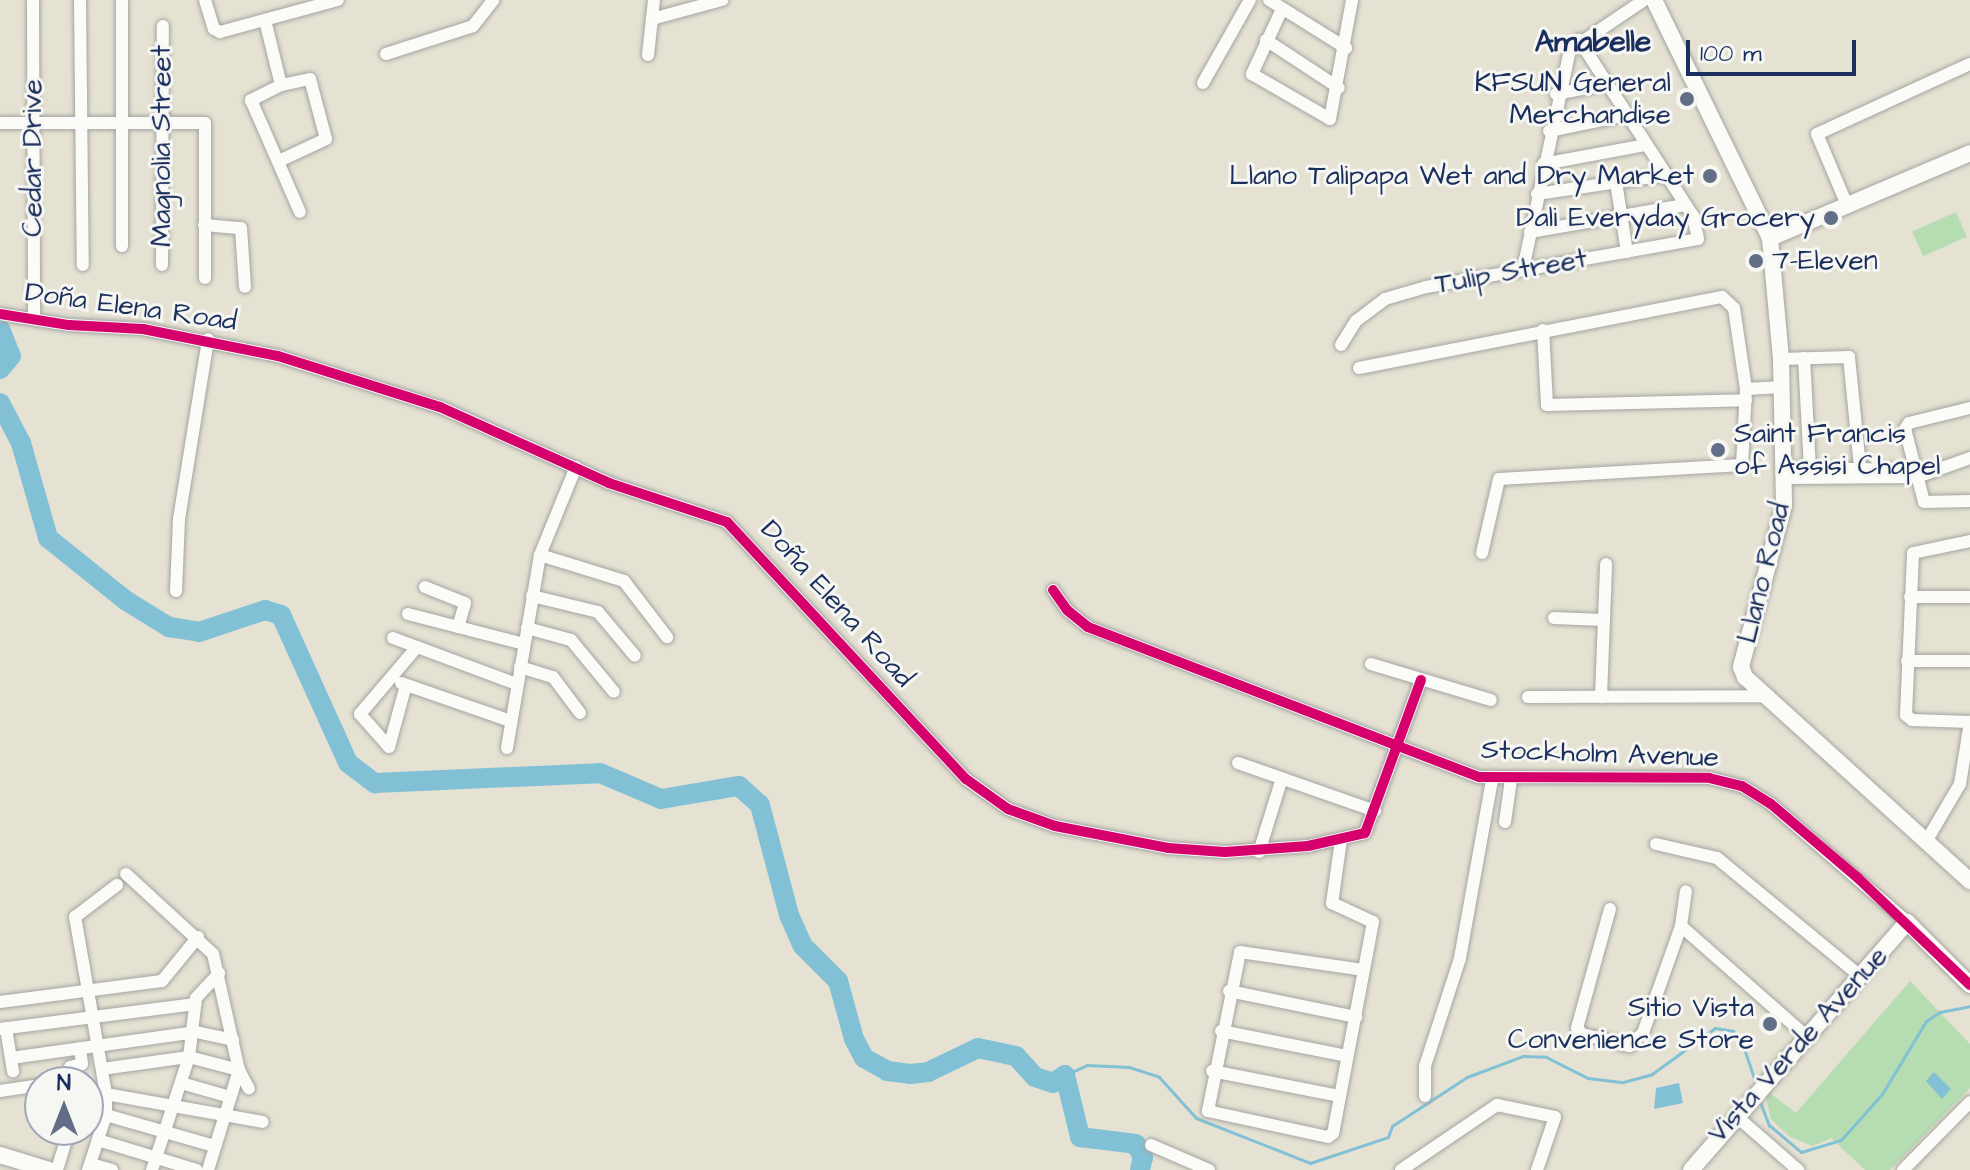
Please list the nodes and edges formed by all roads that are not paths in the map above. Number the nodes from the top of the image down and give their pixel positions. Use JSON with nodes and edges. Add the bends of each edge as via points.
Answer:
{"nodes":[{"id":1,"x":33,"y":0,"type":"edge"},
{"id":2,"x":80,"y":0,"type":"edge"},
{"id":3,"x":122,"y":0,"type":"edge"},
{"id":4,"x":205,"y":0,"type":"edge"},
{"id":5,"x":338,"y":0,"type":"edge"},
{"id":6,"x":493,"y":0,"type":"edge"},
{"id":7,"x":654,"y":0,"type":"edge"},
{"id":8,"x":722,"y":0,"type":"edge"},
{"id":9,"x":1250,"y":0,"type":"edge"},
{"id":10,"x":1269,"y":0,"type":"edge"},
{"id":11,"x":1352,"y":0,"type":"edge"},
{"id":12,"x":1644,"y":0,"type":"edge"},
{"id":13,"x":1654,"y":0,"type":"edge"},
{"id":14,"x":1282,"y":9,"type":"junction"},
{"id":15,"x":652,"y":19,"type":"junction"},
{"id":16,"x":265,"y":20,"type":"junction"},
{"id":17,"x":163,"y":26,"type":"dead end"},
{"id":18,"x":1266,"y":40,"type":"junction"},
{"id":19,"x":1579,"y":40,"type":"junction"},
{"id":20,"x":1346,"y":48,"type":"junction"},
{"id":21,"x":386,"y":54,"type":"dead end"},
{"id":22,"x":648,"y":55,"type":"dead end"},
{"id":23,"x":1970,"y":64,"type":"edge"},
{"id":24,"x":1203,"y":83,"type":"dead end"},
{"id":25,"x":1607,"y":84,"type":"junction"},
{"id":26,"x":281,"y":85,"type":"junction"},
{"id":27,"x":1339,"y":88,"type":"junction"},
{"id":28,"x":1556,"y":94,"type":"junction"},
{"id":29,"x":1627,"y":115,"type":"junction"},
{"id":30,"x":0,"y":123,"type":"edge"},
{"id":31,"x":33,"y":123,"type":"junction"},
{"id":32,"x":81,"y":123,"type":"junction"},
{"id":33,"x":120,"y":123,"type":"junction"},
{"id":34,"x":162,"y":123,"type":"junction"},
{"id":35,"x":1549,"y":131,"type":"junction"},
{"id":36,"x":1646,"y":145,"type":"junction"},
{"id":37,"x":1970,"y":153,"type":"edge"},
{"id":38,"x":279,"y":161,"type":"junction"},
{"id":39,"x":1543,"y":164,"type":"junction"},
{"id":40,"x":1666,"y":175,"type":"junction"},
{"id":41,"x":1616,"y":182,"type":"junction"},
{"id":42,"x":1537,"y":194,"type":"junction"},
{"id":43,"x":1685,"y":205,"type":"junction"},
{"id":44,"x":1847,"y":205,"type":"junction"},
{"id":45,"x":300,"y":212,"type":"dead end"},
{"id":46,"x":1620,"y":216,"type":"junction"},
{"id":47,"x":204,"y":225,"type":"junction"},
{"id":48,"x":1530,"y":232,"type":"junction"},
{"id":49,"x":1770,"y":238,"type":"junction"},
{"id":50,"x":122,"y":246,"type":"dead end"},
{"id":51,"x":1627,"y":252,"type":"junction"},
{"id":52,"x":83,"y":265,"type":"dead end"},
{"id":53,"x":162,"y":265,"type":"dead end"},
{"id":54,"x":1523,"y":269,"type":"junction"},
{"id":55,"x":205,"y":278,"type":"dead end"},
{"id":56,"x":245,"y":287,"type":"dead end"},
{"id":57,"x":2,"y":314,"type":"edge"},
{"id":58,"x":34,"y":317,"type":"junction"},
{"id":59,"x":1543,"y":330,"type":"junction"},
{"id":60,"x":208,"y":339,"type":"junction"},
{"id":61,"x":1341,"y":345,"type":"dead end"},
{"id":62,"x":1804,"y":358,"type":"junction"},
{"id":63,"x":1781,"y":359,"type":"junction"},
{"id":64,"x":1359,"y":368,"type":"dead end"},
{"id":65,"x":1782,"y":387,"type":"junction"},
{"id":66,"x":1746,"y":394,"type":"junction"},
{"id":67,"x":1970,"y":408,"type":"edge"},
{"id":68,"x":1970,"y":458,"type":"edge"},
{"id":69,"x":576,"y":467,"type":"junction"},
{"id":70,"x":1810,"y":468,"type":"junction"},
{"id":71,"x":1860,"y":468,"type":"junction"},
{"id":72,"x":1919,"y":472,"type":"junction"},
{"id":73,"x":1785,"y":473,"type":"junction"},
{"id":74,"x":1970,"y":501,"type":"edge"},
{"id":75,"x":1970,"y":541,"type":"edge"},
{"id":76,"x":1482,"y":553,"type":"dead end"},
{"id":77,"x":540,"y":555,"type":"junction"},
{"id":78,"x":1606,"y":564,"type":"dead end"},
{"id":79,"x":425,"y":587,"type":"dead end"},
{"id":80,"x":1053,"y":590,"type":"dead end"},
{"id":81,"x":176,"y":591,"type":"dead end"},
{"id":82,"x":532,"y":596,"type":"junction"},
{"id":83,"x":1910,"y":597,"type":"junction"},
{"id":84,"x":1970,"y":597,"type":"edge"},
{"id":85,"x":408,"y":614,"type":"dead end"},
{"id":86,"x":1554,"y":618,"type":"dead end"},
{"id":87,"x":1603,"y":620,"type":"junction"},
{"id":88,"x":458,"y":627,"type":"junction"},
{"id":89,"x":527,"y":628,"type":"junction"},
{"id":90,"x":667,"y":637,"type":"dead end"},
{"id":91,"x":393,"y":638,"type":"dead end"},
{"id":92,"x":524,"y":644,"type":"junction"},
{"id":93,"x":417,"y":647,"type":"junction"},
{"id":94,"x":635,"y":656,"type":"dead end"},
{"id":95,"x":1907,"y":661,"type":"junction"},
{"id":96,"x":1970,"y":661,"type":"edge"},
{"id":97,"x":1371,"y":664,"type":"dead end"},
{"id":98,"x":520,"y":667,"type":"junction"},
{"id":99,"x":391,"y":678,"type":"junction"},
{"id":100,"x":1421,"y":680,"type":"junction"},
{"id":101,"x":517,"y":684,"type":"junction"},
{"id":102,"x":406,"y":685,"type":"junction"},
{"id":103,"x":614,"y":692,"type":"dead end"},
{"id":104,"x":1769,"y":696,"type":"junction"},
{"id":105,"x":1528,"y":697,"type":"dead end"},
{"id":106,"x":1601,"y":697,"type":"junction"},
{"id":107,"x":1491,"y":700,"type":"dead end"},
{"id":108,"x":580,"y":713,"type":"dead end"},
{"id":109,"x":511,"y":721,"type":"junction"},
{"id":110,"x":1970,"y":722,"type":"edge"},
{"id":111,"x":1397,"y":746,"type":"junction"},
{"id":112,"x":507,"y":748,"type":"dead end"},
{"id":113,"x":1238,"y":763,"type":"dead end"},
{"id":114,"x":1282,"y":778,"type":"junction"},
{"id":115,"x":1492,"y":780,"type":"junction"},
{"id":116,"x":1511,"y":780,"type":"junction"},
{"id":117,"x":1375,"y":811,"type":"junction"},
{"id":118,"x":1505,"y":822,"type":"dead end"},
{"id":119,"x":1341,"y":840,"type":"junction"},
{"id":120,"x":1927,"y":840,"type":"junction"},
{"id":121,"x":1656,"y":844,"type":"dead end"},
{"id":122,"x":1259,"y":852,"type":"junction"},
{"id":123,"x":126,"y":874,"type":"dead end"},
{"id":124,"x":1970,"y":881,"type":"edge"},
{"id":125,"x":117,"y":885,"type":"dead end"},
{"id":126,"x":1686,"y":891,"type":"dead end"},
{"id":127,"x":1610,"y":909,"type":"dead end"},
{"id":128,"x":1907,"y":922,"type":"junction"},
{"id":129,"x":1681,"y":926,"type":"junction"},
{"id":130,"x":198,"y":937,"type":"junction"},
{"id":131,"x":1363,"y":970,"type":"junction"},
{"id":132,"x":219,"y":973,"type":"junction"},
{"id":133,"x":1859,"y":975,"type":"junction"},
{"id":134,"x":1970,"y":985,"type":"edge"},
{"id":135,"x":1229,"y":991,"type":"junction"},
{"id":136,"x":87,"y":992,"type":"junction"},
{"id":137,"x":0,"y":1002,"type":"edge"},
{"id":138,"x":195,"y":1004,"type":"junction"},
{"id":139,"x":93,"y":1016,"type":"junction"},
{"id":140,"x":1356,"y":1017,"type":"junction"},
{"id":141,"x":3,"y":1029,"type":"edge"},
{"id":142,"x":1221,"y":1031,"type":"junction"},
{"id":143,"x":196,"y":1032,"type":"junction"},
{"id":144,"x":1805,"y":1035,"type":"junction"},
{"id":145,"x":233,"y":1040,"type":"junction"},
{"id":146,"x":98,"y":1045,"type":"junction"},
{"id":147,"x":80,"y":1048,"type":"junction"},
{"id":148,"x":1347,"y":1056,"type":"junction"},
{"id":149,"x":189,"y":1057,"type":"junction"},
{"id":150,"x":74,"y":1066,"type":"edge"},
{"id":151,"x":102,"y":1066,"type":"edge"},
{"id":152,"x":104,"y":1069,"type":"edge"},
{"id":153,"x":239,"y":1070,"type":"junction"},
{"id":154,"x":1212,"y":1071,"type":"junction"},
{"id":155,"x":104,"y":1082,"type":"edge"},
{"id":156,"x":181,"y":1083,"type":"junction"},
{"id":157,"x":24,"y":1087,"type":"edge"},
{"id":158,"x":249,"y":1089,"type":"dead end"},
{"id":159,"x":0,"y":1091,"type":"edge"},
{"id":160,"x":106,"y":1094,"type":"junction"},
{"id":161,"x":1339,"y":1096,"type":"junction"},
{"id":162,"x":1425,"y":1096,"type":"dead end"},
{"id":163,"x":230,"y":1097,"type":"junction"},
{"id":164,"x":1970,"y":1102,"type":"edge"},
{"id":165,"x":173,"y":1109,"type":"junction"},
{"id":166,"x":106,"y":1115,"type":"junction"},
{"id":167,"x":1735,"y":1115,"type":"junction"},
{"id":168,"x":222,"y":1118,"type":"junction"},
{"id":169,"x":104,"y":1121,"type":"edge"},
{"id":170,"x":263,"y":1122,"type":"dead end"},
{"id":171,"x":165,"y":1133,"type":"junction"},
{"id":172,"x":104,"y":1143,"type":"edge"},
{"id":173,"x":1151,"y":1145,"type":"dead end"},
{"id":174,"x":64,"y":1146,"type":"edge"},
{"id":175,"x":96,"y":1146,"type":"edge"},
{"id":176,"x":214,"y":1146,"type":"junction"},
{"id":177,"x":0,"y":1155,"type":"edge"},
{"id":178,"x":154,"y":1164,"type":"edge"},
{"id":179,"x":90,"y":1167,"type":"edge"},
{"id":180,"x":1792,"y":1168,"type":"edge"},
{"id":181,"x":49,"y":1170,"type":"edge"},
{"id":182,"x":57,"y":1170,"type":"edge"},
{"id":183,"x":112,"y":1170,"type":"edge"},
{"id":184,"x":197,"y":1170,"type":"edge"},
{"id":185,"x":208,"y":1170,"type":"edge"},
{"id":186,"x":1208,"y":1170,"type":"edge"},
{"id":187,"x":1401,"y":1170,"type":"edge"},
{"id":188,"x":1537,"y":1170,"type":"edge"},
{"id":189,"x":1691,"y":1170,"type":"edge"},
{"id":190,"x":1903,"y":1170,"type":"edge"}],
"edges":[{"from":1,"to":31,"type":"street","name":"Cedar Drive"},
{"from":2,"to":32,"type":"street"},
{"from":3,"to":33,"type":"street"},
{"from":4,"to":16,"type":"street","via":[[214,29],[220,32]]},
{"from":5,"to":16,"type":"street"},
{"from":6,"to":21,"type":"street","via":[[473,26]]},
{"from":7,"to":15,"type":"street"},
{"from":8,"to":15,"type":"street"},
{"from":9,"to":24,"type":"street"},
{"from":10,"to":14,"type":"street"},
{"from":11,"to":20,"type":"street"},
{"from":12,"to":19,"type":"street"},
{"from":13,"to":49,"type":"main road","name":"Llano Road"},
{"from":14,"to":18,"type":"street"},
{"from":14,"to":20,"type":"street"},
{"from":15,"to":22,"type":"street"},
{"from":16,"to":26,"type":"street"},
{"from":17,"to":34,"type":"street","name":"Magnolia Street"},
{"from":18,"to":27,"type":"street"},
{"from":18,"to":27,"type":"street","via":[[1252,74],[1326,119],[1332,116]]},
{"from":19,"to":25,"type":"street"},
{"from":19,"to":28,"type":"street","via":[[1564,63]]},
{"from":20,"to":27,"type":"street"},
{"from":23,"to":44,"type":"street","via":[[1817,134]]},
{"from":25,"to":28,"type":"street"},
{"from":25,"to":29,"type":"street"},
{"from":26,"to":38,"type":"street","via":[[251,100]]},
{"from":26,"to":38,"type":"street","via":[[310,79],[326,139]]},
{"from":28,"to":35,"type":"street"},
{"from":29,"to":35,"type":"street"},
{"from":29,"to":36,"type":"street"},
{"from":30,"to":31,"type":"street"},
{"from":31,"to":32,"type":"street"},
{"from":31,"to":58,"type":"street","name":"Cedar Drive"},
{"from":32,"to":33,"type":"street"},
{"from":32,"to":52,"type":"street"},
{"from":33,"to":34,"type":"street"},
{"from":33,"to":50,"type":"street"},
{"from":34,"to":47,"type":"street","via":[[206,125]]},
{"from":34,"to":53,"type":"street","name":"Magnolia Street"},
{"from":35,"to":39,"type":"street"},
{"from":36,"to":39,"type":"street"},
{"from":36,"to":40,"type":"street"},
{"from":37,"to":44,"type":"main road"},
{"from":38,"to":45,"type":"street"},
{"from":39,"to":42,"type":"street"},
{"from":40,"to":41,"type":"street"},
{"from":40,"to":43,"type":"street"},
{"from":41,"to":42,"type":"street"},
{"from":41,"to":46,"type":"street"},
{"from":42,"to":48,"type":"street"},
{"from":43,"to":46,"type":"street"},
{"from":43,"to":51,"type":"street","name":"Tulip Street","via":[[1699,236],[1696,241]]},
{"from":44,"to":49,"type":"main road"},
{"from":46,"to":48,"type":"street"},
{"from":46,"to":51,"type":"street"},
{"from":47,"to":55,"type":"street"},
{"from":47,"to":56,"type":"street","via":[[241,228]]},
{"from":48,"to":54,"type":"street"},
{"from":49,"to":63,"type":"main road","name":"Llano Road"},
{"from":51,"to":54,"type":"street","name":"Tulip Street"},
{"from":54,"to":61,"type":"street","name":"Tulip Street","via":[[1385,299],[1356,321]]},
{"from":57,"to":58,"type":"street","name":"Doña Elena Road"},
{"from":58,"to":60,"type":"street","name":"Doña Elena Road"},
{"from":59,"to":64,"type":"street"},
{"from":59,"to":66,"type":"street","via":[[1544,402],[1551,407]]},
{"from":59,"to":66,"type":"street","via":[[1722,297],[1734,308],[1742,335]]},
{"from":60,"to":69,"type":"street","name":"Doña Elena Road","via":[[440,407]]},
{"from":60,"to":81,"type":"street","via":[[179,519]]},
{"from":62,"to":63,"type":"street"},
{"from":62,"to":70,"type":"street"},
{"from":62,"to":71,"type":"street","via":[[1851,360]]},
{"from":63,"to":65,"type":"main road","name":"Llano Road"},
{"from":65,"to":66,"type":"street"},
{"from":65,"to":73,"type":"main road","name":"Llano Road"},
{"from":66,"to":76,"type":"street","via":[[1745,457],[1732,468],[1499,479]]},
{"from":67,"to":72,"type":"street","via":[[1906,426]]},
{"from":68,"to":72,"type":"street"},
{"from":69,"to":77,"type":"street"},
{"from":69,"to":122,"type":"street","name":"Doña Elena Road","via":[[630,492],[714,516],[740,531],[947,761],[1008,809],[1055,826],[1168,848]]},
{"from":70,"to":71,"type":"street"},
{"from":70,"to":73,"type":"street"},
{"from":71,"to":72,"type":"street"},
{"from":72,"to":73,"type":"street"},
{"from":72,"to":74,"type":"street","via":[[1924,502]]},
{"from":73,"to":104,"type":"main road","name":"Llano Road","via":[[1779,537],[1741,667]]},
{"from":75,"to":83,"type":"street","via":[[1914,550]]},
{"from":77,"to":82,"type":"street"},
{"from":77,"to":90,"type":"street","via":[[624,581]]},
{"from":78,"to":87,"type":"street"},
{"from":79,"to":88,"type":"street","via":[[464,601]]},
{"from":80,"to":111,"type":"street","name":"Stockholm Avenue","via":[[1088,627]]},
{"from":82,"to":89,"type":"street"},
{"from":82,"to":94,"type":"street","via":[[598,612]]},
{"from":83,"to":84,"type":"street"},
{"from":83,"to":95,"type":"street"},
{"from":85,"to":88,"type":"street"},
{"from":86,"to":87,"type":"street"},
{"from":87,"to":106,"type":"street"},
{"from":88,"to":92,"type":"street"},
{"from":89,"to":92,"type":"street"},
{"from":89,"to":103,"type":"street","via":[[571,640]]},
{"from":91,"to":93,"type":"street"},
{"from":92,"to":98,"type":"street"},
{"from":93,"to":99,"type":"street"},
{"from":93,"to":101,"type":"street"},
{"from":95,"to":96,"type":"street"},
{"from":95,"to":110,"type":"street","via":[[1906,715],[1912,720]]},
{"from":97,"to":100,"type":"street"},
{"from":98,"to":101,"type":"street"},
{"from":98,"to":108,"type":"street","via":[[553,677]]},
{"from":99,"to":102,"type":"street"},
{"from":99,"to":102,"type":"street","via":[[360,714],[389,747]]},
{"from":100,"to":107,"type":"street"},
{"from":100,"to":111,"type":"street"},
{"from":101,"to":109,"type":"street"},
{"from":102,"to":109,"type":"street"},
{"from":104,"to":106,"type":"street"},
{"from":104,"to":120,"type":"main road","name":"Llano Road"},
{"from":105,"to":106,"type":"street"},
{"from":109,"to":112,"type":"street"},
{"from":110,"to":120,"type":"street","via":[[1960,784]]},
{"from":111,"to":115,"type":"street","name":"Stockholm Avenue"},
{"from":111,"to":117,"type":"street"},
{"from":113,"to":114,"type":"street"},
{"from":114,"to":117,"type":"street"},
{"from":114,"to":122,"type":"street"},
{"from":115,"to":116,"type":"street","name":"Stockholm Avenue"},
{"from":115,"to":162,"type":"street","via":[[1460,958],[1425,1066]]},
{"from":116,"to":118,"type":"street"},
{"from":116,"to":128,"type":"street","name":"Stockholm Avenue","via":[[1709,778],[1742,786],[1771,804]]},
{"from":117,"to":119,"type":"street","name":"Doña Elena Road","via":[[1365,833]]},
{"from":119,"to":122,"type":"street","name":"Doña Elena Road"},
{"from":119,"to":131,"type":"street","via":[[1332,903],[1373,922]]},
{"from":120,"to":124,"type":"main road","name":"Llano Road"},
{"from":121,"to":133,"type":"street","via":[[1717,858]]},
{"from":123,"to":130,"type":"street"},
{"from":125,"to":136,"type":"street","via":[[75,917]]},
{"from":126,"to":129,"type":"street"},
{"from":127,"to":129,"type":"street","via":[[1577,1021],[1582,1034],[1629,1046],[1639,1040]]},
{"from":128,"to":133,"type":"main road","name":"Vista Verde Avenue"},
{"from":128,"to":134,"type":"main road","name":"Stockholm Avenue"},
{"from":129,"to":144,"type":"street"},
{"from":130,"to":132,"type":"street","via":[[213,954]]},
{"from":130,"to":136,"type":"street","via":[[162,981]]},
{"from":131,"to":135,"type":"street","via":[[1244,950],[1236,955]]},
{"from":131,"to":140,"type":"street"},
{"from":132,"to":138,"type":"street"},
{"from":132,"to":145,"type":"street"},
{"from":133,"to":144,"type":"main road","name":"Vista Verde Avenue"},
{"from":135,"to":140,"type":"street"},
{"from":135,"to":142,"type":"street"},
{"from":136,"to":137,"type":"street"},
{"from":136,"to":139,"type":"street"},
{"from":138,"to":139,"type":"street"},
{"from":138,"to":143,"type":"street"},
{"from":139,"to":141,"type":"street"},
{"from":139,"to":146,"type":"street"},
{"from":140,"to":148,"type":"street"},
{"from":141,"to":147,"type":"street","via":[[12,1065]]},
{"from":142,"to":148,"type":"street"},
{"from":142,"to":154,"type":"street"},
{"from":143,"to":145,"type":"street"},
{"from":143,"to":146,"type":"street"},
{"from":143,"to":149,"type":"street"},
{"from":144,"to":167,"type":"main road","name":"Vista Verde Avenue"},
{"from":145,"to":153,"type":"street"},
{"from":146,"to":147,"type":"street"},
{"from":146,"to":151,"type":"street"},
{"from":147,"to":150,"type":"street","via":[[82,1064]]},
{"from":148,"to":161,"type":"street"},
{"from":149,"to":152,"type":"street"},
{"from":149,"to":153,"type":"street"},
{"from":149,"to":156,"type":"street"},
{"from":153,"to":158,"type":"street"},
{"from":153,"to":163,"type":"street"},
{"from":154,"to":161,"type":"street"},
{"from":154,"to":161,"type":"street","via":[[1208,1111],[1328,1137]]},
{"from":155,"to":160,"type":"street"},
{"from":156,"to":163,"type":"street"},
{"from":156,"to":165,"type":"street"},
{"from":157,"to":159,"type":"street"},
{"from":160,"to":165,"type":"street"},
{"from":160,"to":166,"type":"street"},
{"from":163,"to":168,"type":"street"},
{"from":164,"to":190,"type":"street"},
{"from":165,"to":168,"type":"street"},
{"from":165,"to":171,"type":"street"},
{"from":166,"to":169,"type":"street"},
{"from":166,"to":171,"type":"street"},
{"from":167,"to":180,"type":"street"},
{"from":167,"to":189,"type":"main road","name":"Vista Verde Avenue"},
{"from":168,"to":170,"type":"street"},
{"from":168,"to":176,"type":"street"},
{"from":171,"to":176,"type":"street"},
{"from":171,"to":178,"type":"street"},
{"from":172,"to":178,"type":"street"},
{"from":173,"to":186,"type":"street"},
{"from":174,"to":182,"type":"street"},
{"from":175,"to":179,"type":"street"},
{"from":176,"to":185,"type":"street"},
{"from":177,"to":181,"type":"main road"},
{"from":178,"to":184,"type":"street"},
{"from":179,"to":183,"type":"street"},
{"from":187,"to":188,"type":"street","via":[[1497,1105],[1555,1117]]}]}
